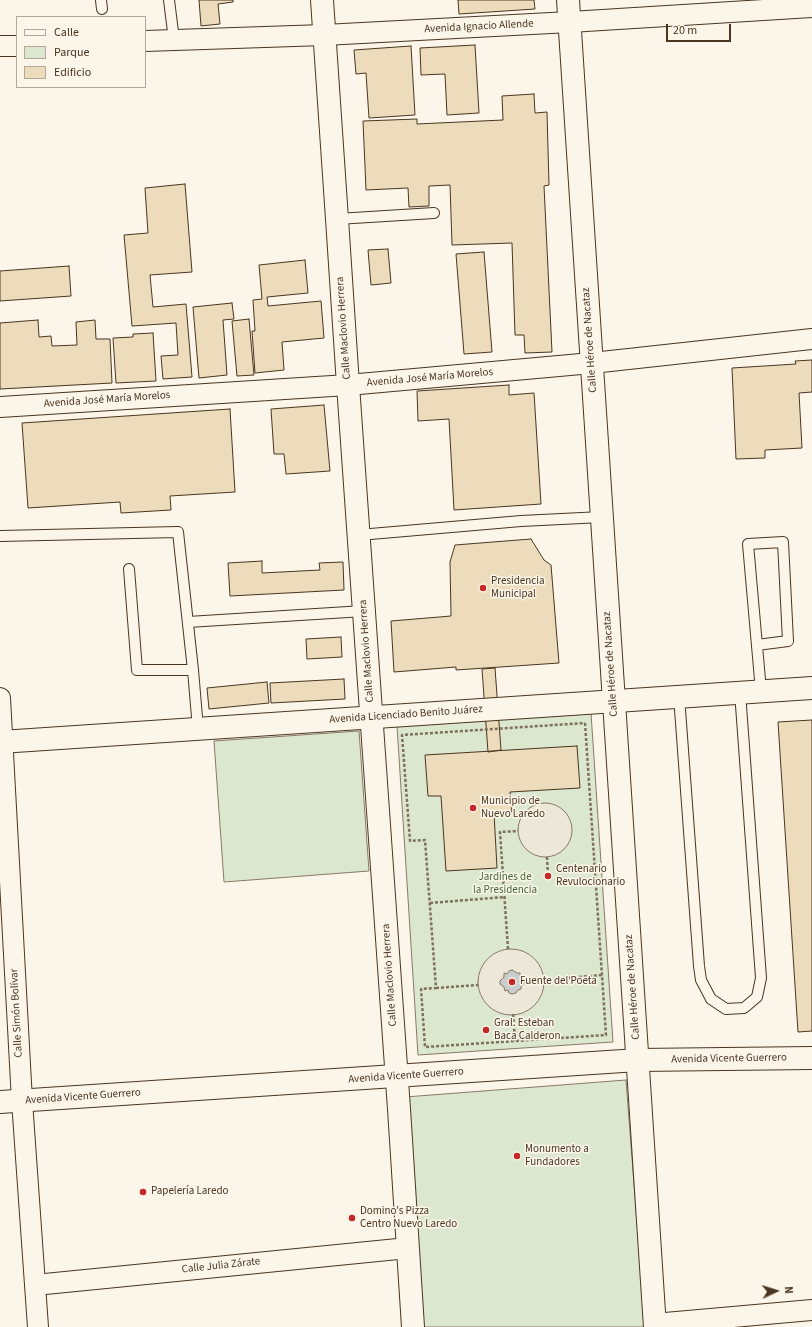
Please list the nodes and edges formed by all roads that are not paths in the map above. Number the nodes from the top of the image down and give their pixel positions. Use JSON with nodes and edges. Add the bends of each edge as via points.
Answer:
{"nodes":[{"id":1,"x":169,"y":0,"type":"edge"},
{"id":2,"x":322,"y":0,"type":"edge"},
{"id":3,"x":568,"y":0,"type":"edge"},
{"id":4,"x":812,"y":7,"type":"edge"},
{"id":5,"x":570,"y":22,"type":"junction"},
{"id":6,"x":324,"y":35,"type":"junction"},
{"id":7,"x":174,"y":40,"type":"junction"},
{"id":8,"x":146,"y":42,"type":"edge"},
{"id":9,"x":0,"y":46,"type":"edge"},
{"id":10,"x":16,"y":46,"type":"edge"},
{"id":11,"x":434,"y":213,"type":"dead end"},
{"id":12,"x":337,"y":219,"type":"junction"},
{"id":13,"x":812,"y":339,"type":"edge"},
{"id":14,"x":592,"y":364,"type":"junction"},
{"id":15,"x":348,"y":385,"type":"junction"},
{"id":16,"x":0,"y":407,"type":"edge"},
{"id":17,"x":602,"y":517,"type":"junction"},
{"id":18,"x":359,"y":535,"type":"junction"},
{"id":19,"x":0,"y":536,"type":"edge"},
{"id":20,"x":129,"y":569,"type":"dead end"},
{"id":21,"x":364,"y":611,"type":"junction"},
{"id":22,"x":188,"y":622,"type":"junction"},
{"id":23,"x":757,"y":645,"type":"junction"},
{"id":24,"x":193,"y":670,"type":"junction"},
{"id":25,"x":812,"y":688,"type":"edge"},
{"id":26,"x":751,"y":692,"type":"junction"},
{"id":27,"x":679,"y":696,"type":"junction"},
{"id":28,"x":0,"y":698,"type":"edge"},
{"id":29,"x":614,"y":701,"type":"junction"},
{"id":30,"x":372,"y":717,"type":"junction"},
{"id":31,"x":198,"y":729,"type":"junction"},
{"id":32,"x":2,"y":742,"type":"edge"},
{"id":33,"x":812,"y":1058,"type":"edge"},
{"id":34,"x":638,"y":1060,"type":"junction"},
{"id":35,"x":397,"y":1077,"type":"junction"},
{"id":36,"x":22,"y":1101,"type":"junction"},
{"id":37,"x":0,"y":1102,"type":"edge"},
{"id":38,"x":408,"y":1248,"type":"junction"},
{"id":39,"x":35,"y":1285,"type":"junction"},
{"id":40,"x":812,"y":1310,"type":"edge"},
{"id":41,"x":654,"y":1325,"type":"edge"},
{"id":42,"x":38,"y":1327,"type":"edge"},
{"id":43,"x":413,"y":1327,"type":"edge"}],
"edges":[{"from":1,"to":7,"type":"lane"},
{"from":2,"to":6,"type":"street","name":"Calle Maclovio Herrera"},
{"from":3,"to":5,"type":"street","name":"Calle Héroe de Nacataz"},
{"from":4,"to":5,"type":"street","name":"Avenida Ignacio Allende"},
{"from":5,"to":6,"type":"street","name":"Avenida Ignacio Allende"},
{"from":5,"to":14,"type":"street","name":"Calle Héroe de Nacataz"},
{"from":6,"to":7,"type":"street","name":"Avenida Ignacio Allende"},
{"from":6,"to":12,"type":"street","name":"Calle Maclovio Herrera"},
{"from":7,"to":8,"type":"street","name":"Avenida Ignacio Allende"},
{"from":9,"to":10,"type":"street"},
{"from":11,"to":12,"type":"lane"},
{"from":12,"to":15,"type":"street","name":"Calle Maclovio Herrera"},
{"from":13,"to":14,"type":"street","name":"Avenida José María Morelos"},
{"from":14,"to":15,"type":"street","name":"Avenida José María Morelos"},
{"from":14,"to":17,"type":"street","name":"Calle Héroe de Nacataz"},
{"from":15,"to":16,"type":"street","name":"Avenida José María Morelos"},
{"from":15,"to":18,"type":"street","name":"Calle Maclovio Herrera"},
{"from":17,"to":18,"type":"lane"},
{"from":17,"to":29,"type":"street","name":"Calle Héroe de Nacataz"},
{"from":18,"to":21,"type":"street","name":"Calle Maclovio Herrera"},
{"from":19,"to":22,"type":"lane","via":[[178,532]]},
{"from":20,"to":24,"type":"lane","via":[[137,670]]},
{"from":21,"to":22,"type":"lane"},
{"from":21,"to":30,"type":"street","name":"Calle Maclovio Herrera"},
{"from":22,"to":24,"type":"lane"},
{"from":23,"to":23,"type":"lane","via":[[748,544],[783,542],[788,641]]},
{"from":23,"to":26,"type":"lane"},
{"from":24,"to":31,"type":"lane"},
{"from":25,"to":26,"type":"street","name":"Avenida Licenciado Benito Juárez"},
{"from":26,"to":27,"type":"street","name":"Avenida Licenciado Benito Juárez"},
{"from":26,"to":27,"type":"lane","via":[[761,978],[758,997],[744,1008],[726,1009],[711,999],[701,980]]},
{"from":27,"to":29,"type":"street","name":"Avenida Licenciado Benito Juárez"},
{"from":28,"to":32,"type":"street","name":"Calle Simón Bolívar"},
{"from":29,"to":30,"type":"street","name":"Avenida Licenciado Benito Juárez"},
{"from":29,"to":34,"type":"street","name":"Calle Héroe de Nacataz"},
{"from":30,"to":31,"type":"street","name":"Avenida Licenciado Benito Juárez"},
{"from":30,"to":35,"type":"street","name":"Calle Maclovio Herrera"},
{"from":31,"to":32,"type":"street","name":"Avenida Licenciado Benito Juárez"},
{"from":32,"to":36,"type":"street","name":"Calle Simón Bolívar"},
{"from":33,"to":34,"type":"street","name":"Avenida Vicente Guerrero"},
{"from":34,"to":35,"type":"street","name":"Avenida Vicente Guerrero"},
{"from":34,"to":41,"type":"street","name":"Calle Héroe de Nacataz"},
{"from":35,"to":36,"type":"street","name":"Avenida Vicente Guerrero"},
{"from":35,"to":38,"type":"street","name":"Calle Maclovio Herrera"},
{"from":36,"to":37,"type":"street","name":"Avenida Vicente Guerrero"},
{"from":36,"to":39,"type":"street","name":"Calle Simón Bolívar"},
{"from":38,"to":39,"type":"street","name":"Calle Julia Zárate"},
{"from":38,"to":43,"type":"street","name":"Calle Maclovio Herrera"},
{"from":39,"to":42,"type":"street","name":"Calle Simón Bolívar"},
{"from":40,"to":41,"type":"street"}]}
